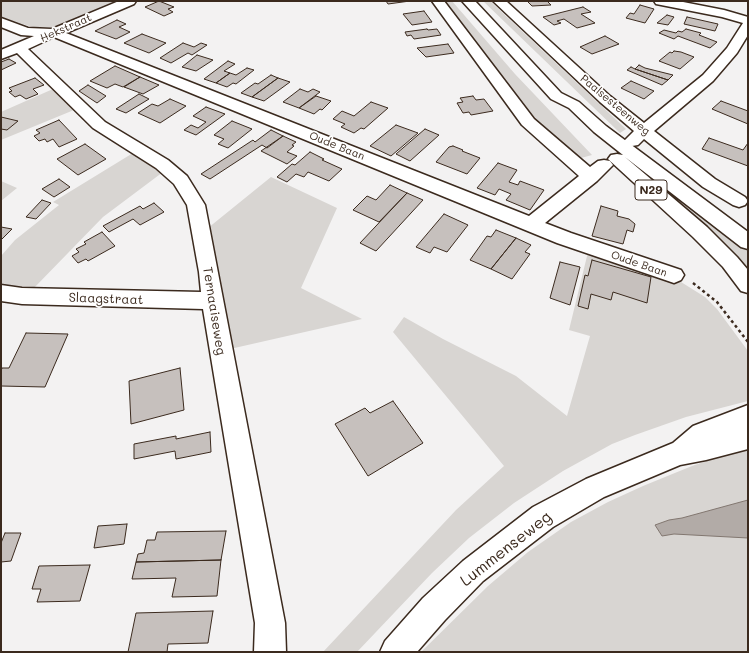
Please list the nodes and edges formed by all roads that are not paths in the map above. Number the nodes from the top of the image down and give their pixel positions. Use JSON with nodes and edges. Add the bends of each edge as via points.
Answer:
{"nodes":[{"id":1,"x":130,"y":1,"type":"edge"},
{"id":2,"x":438,"y":1,"type":"edge"},
{"id":3,"x":468,"y":1,"type":"edge"},
{"id":4,"x":499,"y":1,"type":"edge"},
{"id":5,"x":660,"y":1,"type":"edge"},
{"id":6,"x":748,"y":21,"type":"edge"},
{"id":7,"x":1,"y":22,"type":"edge"},
{"id":8,"x":748,"y":25,"type":"edge"},
{"id":9,"x":55,"y":33,"type":"junction"},
{"id":10,"x":10,"y":51,"type":"edge"},
{"id":11,"x":556,"y":96,"type":"junction"},
{"id":12,"x":638,"y":136,"type":"junction"},
{"id":13,"x":739,"y":201,"type":"dead end"},
{"id":14,"x":532,"y":224,"type":"junction"},
{"id":15,"x":748,"y":242,"type":"edge"},
{"id":16,"x":674,"y":275,"type":"road end"},
{"id":17,"x":748,"y":285,"type":"edge"},
{"id":18,"x":1,"y":293,"type":"edge"},
{"id":19,"x":212,"y":300,"type":"junction"},
{"id":20,"x":748,"y":416,"type":"edge"},
{"id":21,"x":748,"y":437,"type":"edge"},
{"id":22,"x":679,"y":452,"type":"junction"},
{"id":23,"x":270,"y":652,"type":"edge"},
{"id":24,"x":396,"y":652,"type":"edge"}],
"edges":[{"from":1,"to":9,"type":"street","name":"Hekstraat"},
{"from":2,"to":14,"type":"street","via":[[528,122],[564,155],[598,171]]},
{"from":3,"to":11,"type":"street","number":"N29"},
{"from":4,"to":12,"type":"street","name":"Paalsesteenweg","via":[[604,99]]},
{"from":5,"to":6,"type":"street"},
{"from":7,"to":9,"type":"street","name":"Oude Baan","via":[[26,32]]},
{"from":8,"to":12,"type":"street","via":[[732,50],[708,78]]},
{"from":9,"to":10,"type":"street","name":"Hekstraat"},
{"from":9,"to":14,"type":"street","name":"Oude Baan"},
{"from":10,"to":19,"type":"street","name":"Ternaaiseweg","via":[[99,125],[162,164],[180,180],[196,205]]},
{"from":11,"to":15,"type":"street","number":"N29","via":[[574,105],[600,129]]},
{"from":11,"to":17,"type":"street","number":"N29","via":[[560,107],[700,232],[730,262]]},
{"from":12,"to":13,"type":"street","name":"Paalsesteenweg"},
{"from":14,"to":16,"type":"street","name":"Oude Baan","via":[[564,238]]},
{"from":18,"to":19,"type":"street","name":"Slaagstraat","via":[[22,296]]},
{"from":19,"to":23,"type":"street","name":"Ternaaiseweg","via":[[270,623]]},
{"from":20,"to":22,"type":"street","name":"Lummenseweg","via":[[702,434]]},
{"from":21,"to":22,"type":"street","name":"Lummenseweg"},
{"from":22,"to":24,"type":"street","name":"Lummenseweg","via":[[595,488],[543,517],[473,571],[434,609]]}]}
